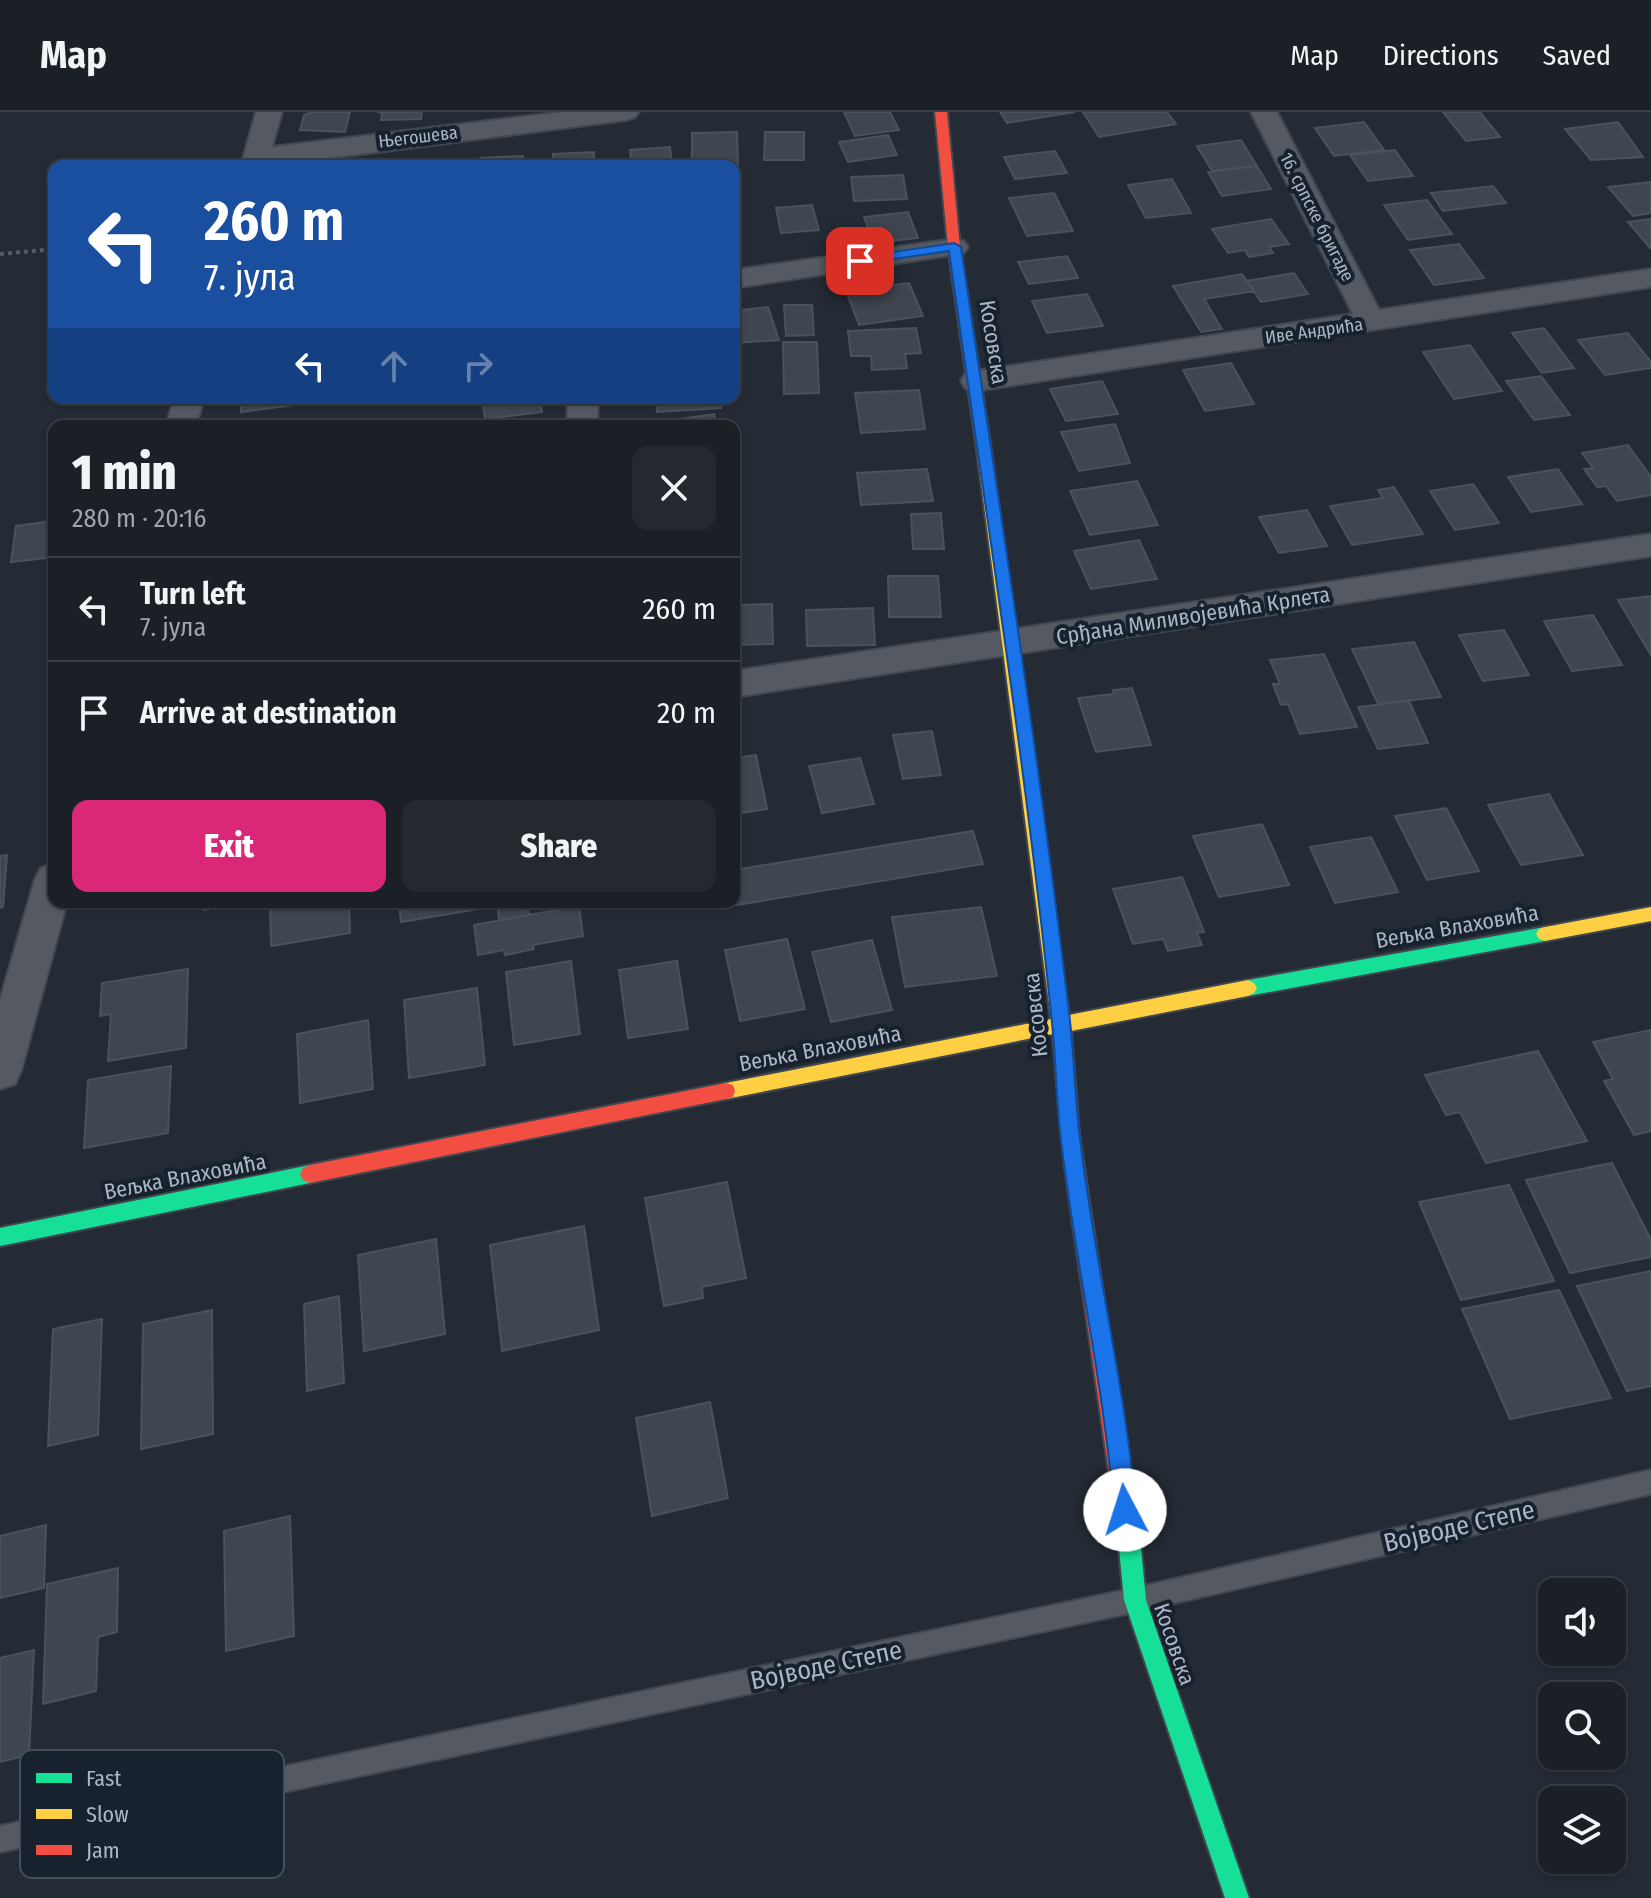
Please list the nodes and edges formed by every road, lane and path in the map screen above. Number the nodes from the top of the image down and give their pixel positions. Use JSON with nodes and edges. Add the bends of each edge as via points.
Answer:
{"nodes":[{"id":1,"x":269,"y":112,"type":"edge"},
{"id":2,"x":626,"y":112,"type":"edge"},
{"id":3,"x":941,"y":112,"type":"edge"},
{"id":4,"x":1264,"y":112,"type":"edge"},
{"id":5,"x":255,"y":160,"type":"edge"},
{"id":6,"x":263,"y":160,"type":"edge"},
{"id":7,"x":954,"y":247,"type":"junction"},
{"id":8,"x":48,"y":250,"type":"edge"},
{"id":9,"x":0,"y":254,"type":"edge"},
{"id":10,"x":740,"y":278,"type":"edge"},
{"id":11,"x":1651,"y":278,"type":"edge"},
{"id":12,"x":1371,"y":322,"type":"junction"},
{"id":13,"x":976,"y":381,"type":"junction"},
{"id":14,"x":1651,"y":545,"type":"edge"},
{"id":15,"x":1012,"y":643,"type":"junction"},
{"id":16,"x":740,"y":683,"type":"edge"},
{"id":17,"x":48,"y":897,"type":"edge"},
{"id":18,"x":1651,"y":914,"type":"edge"},
{"id":19,"x":7,"y":1020,"type":"edge"},
{"id":20,"x":1061,"y":1023,"type":"junction"},
{"id":21,"x":0,"y":1071,"type":"edge"},
{"id":22,"x":0,"y":1237,"type":"edge"},
{"id":23,"x":1651,"y":1482,"type":"edge"},
{"id":24,"x":1135,"y":1600,"type":"junction"},
{"id":25,"x":284,"y":1779,"type":"edge"},
{"id":26,"x":20,"y":1835,"type":"edge"},
{"id":27,"x":0,"y":1839,"type":"edge"},
{"id":28,"x":1237,"y":1898,"type":"edge"}],
"edges":[{"from":1,"to":5,"type":"street"},
{"from":2,"to":6,"type":"street","name":"Његошева"},
{"from":3,"to":7,"type":"street","name":"Косовска"},
{"from":4,"to":12,"type":"street","name":"16. српске бригаде"},
{"from":7,"to":10,"type":"street"},
{"from":7,"to":13,"type":"street","name":"Косовска"},
{"from":8,"to":9,"type":"path"},
{"from":11,"to":12,"type":"street","name":"Иве Андрића"},
{"from":12,"to":13,"type":"street","name":"Иве Андрића"},
{"from":13,"to":15,"type":"street","name":"Косовска"},
{"from":14,"to":15,"type":"street","name":"Срђана Миливојевића Крлета"},
{"from":15,"to":16,"type":"street","name":"Срђана Миливојевића Крлета"},
{"from":15,"to":20,"type":"street","name":"Косовска"},
{"from":17,"to":19,"type":"street"},
{"from":18,"to":20,"type":"street","name":"Вељка Влаховића"},
{"from":19,"to":21,"type":"street"},
{"from":20,"to":22,"type":"street","name":"Вељка Влаховића"},
{"from":20,"to":24,"type":"street","name":"Косовска","via":[[1069,1130],[1120,1455]]},
{"from":23,"to":24,"type":"lane","name":"Војводе Степе"},
{"from":24,"to":25,"type":"lane","name":"Војводе Степе"},
{"from":24,"to":28,"type":"street","name":"Косовска"},
{"from":26,"to":27,"type":"lane","name":"Војводе Степе"}]}
